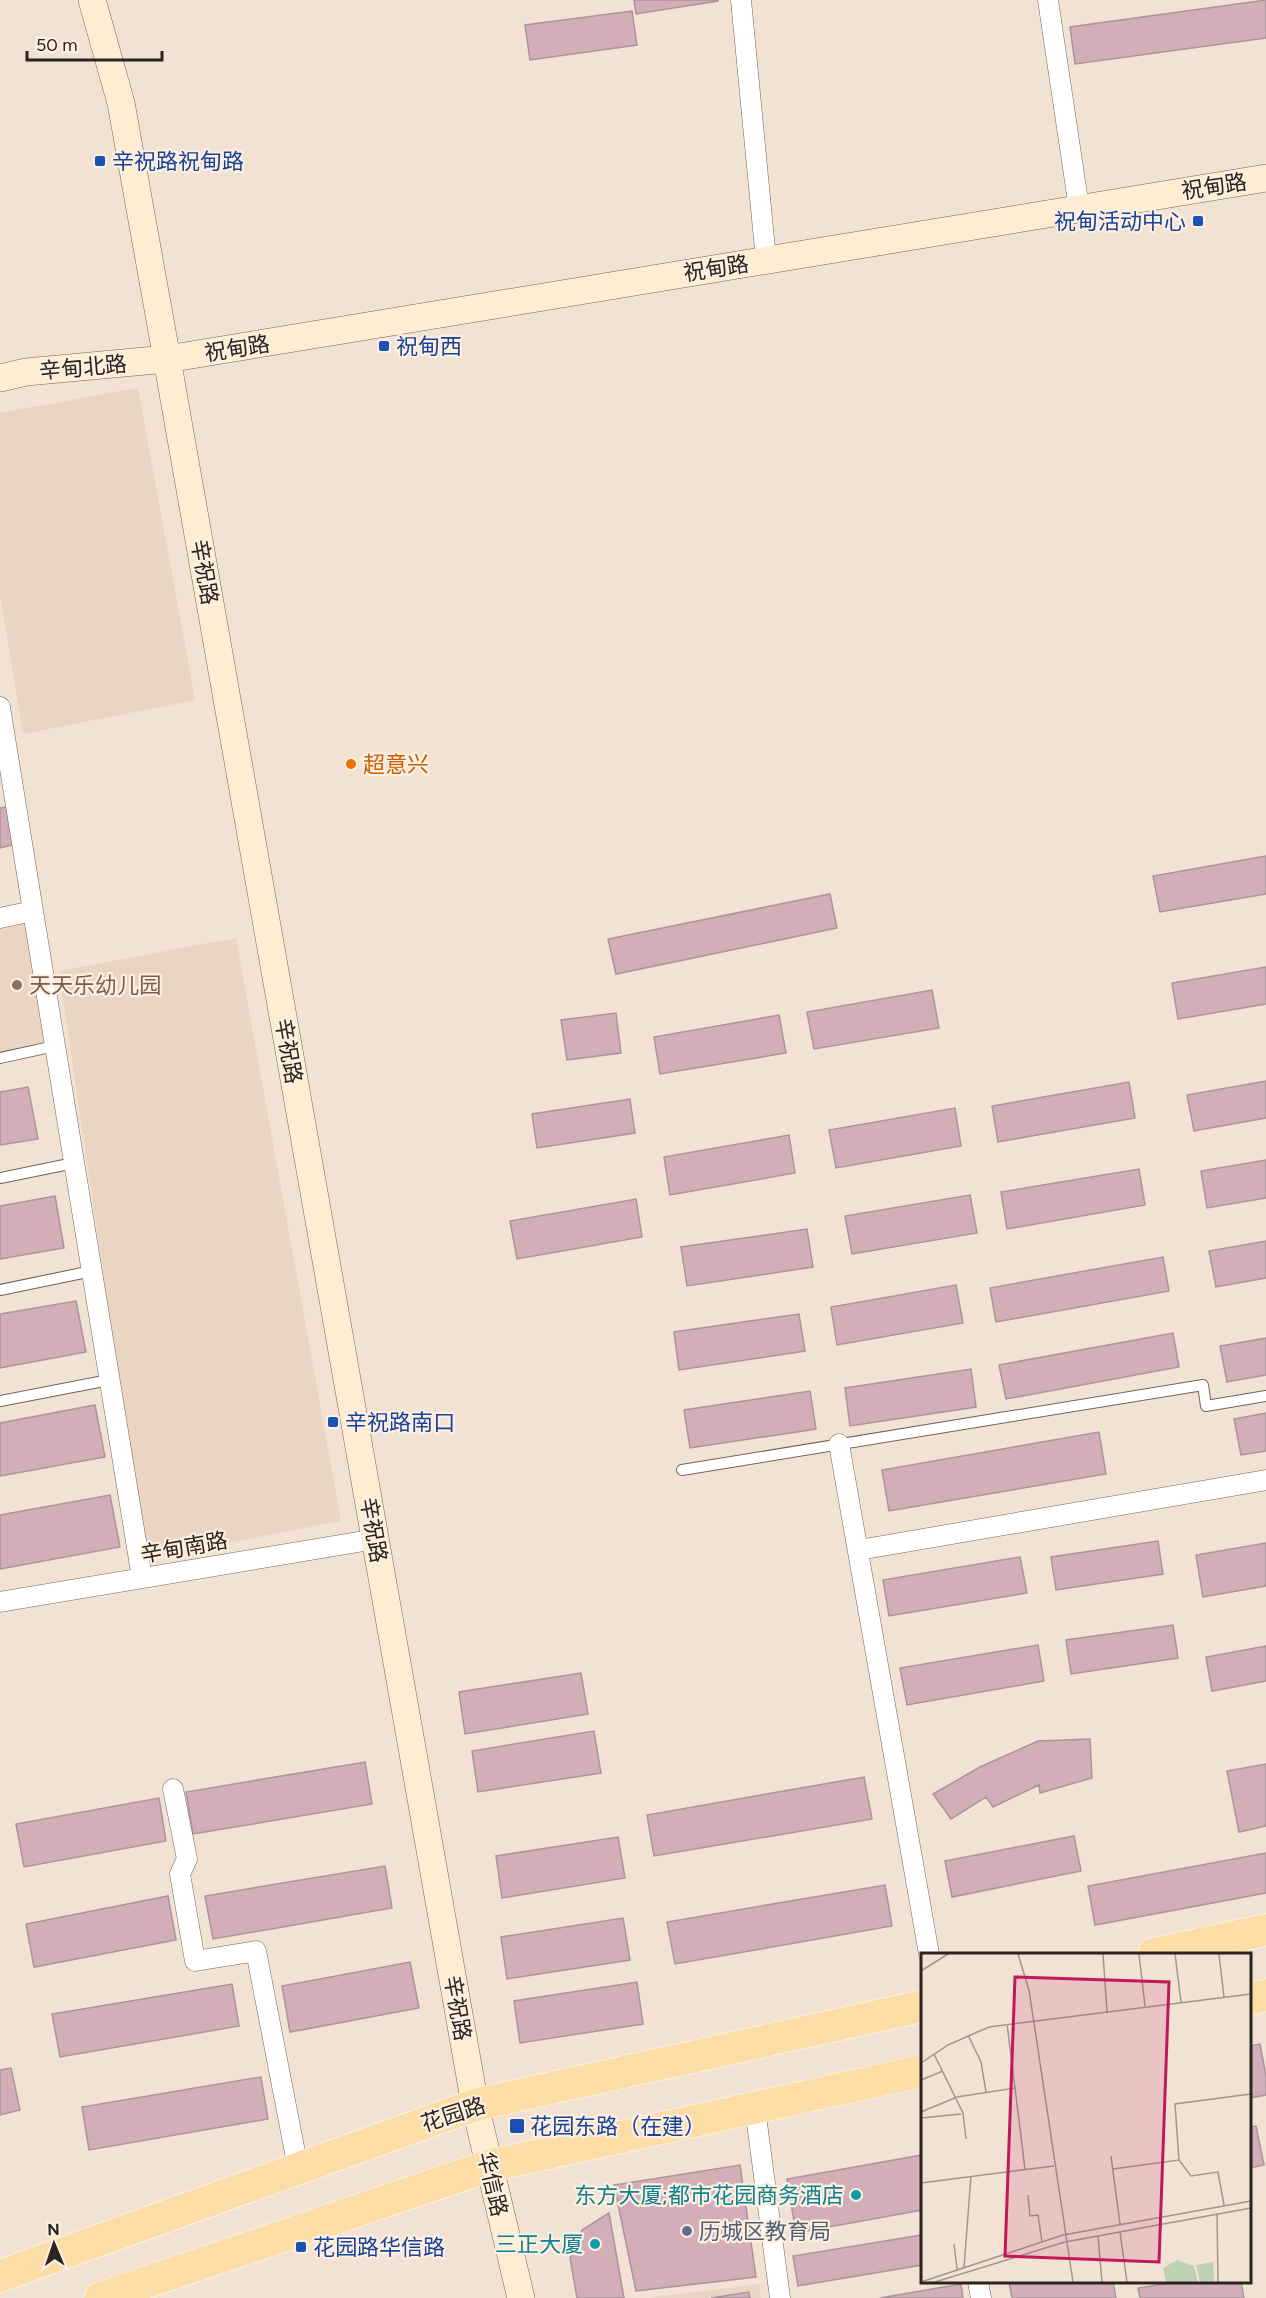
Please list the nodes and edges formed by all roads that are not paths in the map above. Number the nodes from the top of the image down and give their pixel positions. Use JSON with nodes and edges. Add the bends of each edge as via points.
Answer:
{"nodes":[{"id":1,"x":92,"y":0,"type":"edge"},
{"id":2,"x":741,"y":0,"type":"edge"},
{"id":3,"x":1048,"y":0,"type":"edge"},
{"id":4,"x":1266,"y":178,"type":"edge"},
{"id":5,"x":1079,"y":208,"type":"junction"},
{"id":6,"x":766,"y":260,"type":"junction"},
{"id":7,"x":167,"y":359,"type":"junction"},
{"id":8,"x":0,"y":378,"type":"edge"},
{"id":9,"x":0,"y":707,"type":"edge"},
{"id":10,"x":33,"y":911,"type":"junction"},
{"id":11,"x":0,"y":918,"type":"edge"},
{"id":12,"x":55,"y":1046,"type":"junction"},
{"id":13,"x":0,"y":1058,"type":"edge"},
{"id":14,"x":74,"y":1163,"type":"junction"},
{"id":15,"x":0,"y":1178,"type":"edge"},
{"id":16,"x":92,"y":1271,"type":"junction"},
{"id":17,"x":0,"y":1290,"type":"edge"},
{"id":18,"x":109,"y":1380,"type":"junction"},
{"id":19,"x":1266,"y":1396,"type":"edge"},
{"id":20,"x":0,"y":1401,"type":"edge"},
{"id":21,"x":839,"y":1444,"type":"junction"},
{"id":22,"x":682,"y":1470,"type":"dead end"},
{"id":23,"x":1266,"y":1480,"type":"edge"},
{"id":24,"x":376,"y":1539,"type":"junction"},
{"id":25,"x":859,"y":1550,"type":"junction"},
{"id":26,"x":142,"y":1578,"type":"junction"},
{"id":27,"x":0,"y":1602,"type":"edge"},
{"id":28,"x":173,"y":1789,"type":"dead end"},
{"id":29,"x":1266,"y":1930,"type":"edge"},
{"id":30,"x":929,"y":1953,"type":"edge"},
{"id":31,"x":1159,"y":1953,"type":"edge"},
{"id":32,"x":1266,"y":1995,"type":"edge"},
{"id":33,"x":1251,"y":1999,"type":"edge"},
{"id":34,"x":921,"y":2006,"type":"edge"},
{"id":35,"x":921,"y":2071,"type":"edge"},
{"id":36,"x":475,"y":2105,"type":"junction"},
{"id":37,"x":755,"y":2108,"type":"junction"},
{"id":38,"x":489,"y":2166,"type":"junction"},
{"id":39,"x":298,"y":2168,"type":"junction"},
{"id":40,"x":0,"y":2276,"type":"edge"},
{"id":41,"x":978,"y":2283,"type":"edge"},
{"id":42,"x":100,"y":2298,"type":"edge"},
{"id":43,"x":521,"y":2298,"type":"edge"},
{"id":44,"x":780,"y":2298,"type":"edge"},
{"id":45,"x":981,"y":2298,"type":"edge"}],
"edges":[{"from":1,"to":7,"type":"main road","name":"辛祝路","via":[[121,104]]},
{"from":2,"to":6,"type":"street"},
{"from":3,"to":5,"type":"street"},
{"from":4,"to":5,"type":"main road","name":"祝甸路"},
{"from":5,"to":6,"type":"main road","name":"祝甸路"},
{"from":6,"to":7,"type":"main road","name":"祝甸路"},
{"from":7,"to":8,"type":"main road","name":"辛甸北路"},
{"from":7,"to":24,"type":"main road","name":"辛祝路"},
{"from":9,"to":10,"type":"street"},
{"from":10,"to":11,"type":"street"},
{"from":10,"to":12,"type":"street"},
{"from":12,"to":13,"type":"lane"},
{"from":12,"to":14,"type":"street"},
{"from":14,"to":15,"type":"lane"},
{"from":14,"to":16,"type":"street"},
{"from":16,"to":17,"type":"lane"},
{"from":16,"to":18,"type":"street"},
{"from":18,"to":20,"type":"lane"},
{"from":18,"to":26,"type":"street"},
{"from":19,"to":21,"type":"lane","via":[[1206,1406],[1203,1385]]},
{"from":21,"to":22,"type":"lane"},
{"from":21,"to":25,"type":"street"},
{"from":23,"to":25,"type":"street"},
{"from":24,"to":26,"type":"street","name":"辛甸南路"},
{"from":24,"to":36,"type":"main road","name":"辛祝路"},
{"from":25,"to":30,"type":"street"},
{"from":26,"to":27,"type":"street","name":"辛甸南路"},
{"from":28,"to":39,"type":"street","via":[[187,1859],[180,1874],[195,1960],[256,1951]]},
{"from":29,"to":31,"type":"main road"},
{"from":32,"to":33,"type":"main road"},
{"from":34,"to":36,"type":"main road","name":"花园路"},
{"from":35,"to":37,"type":"main road"},
{"from":36,"to":38,"type":"main road","name":"华信路"},
{"from":36,"to":39,"type":"main road","name":"花园路"},
{"from":37,"to":38,"type":"main road"},
{"from":37,"to":44,"type":"street"},
{"from":38,"to":42,"type":"main road"},
{"from":38,"to":43,"type":"main road","name":"华信路"},
{"from":39,"to":40,"type":"main road","name":"花园路"},
{"from":41,"to":45,"type":"street"}]}
